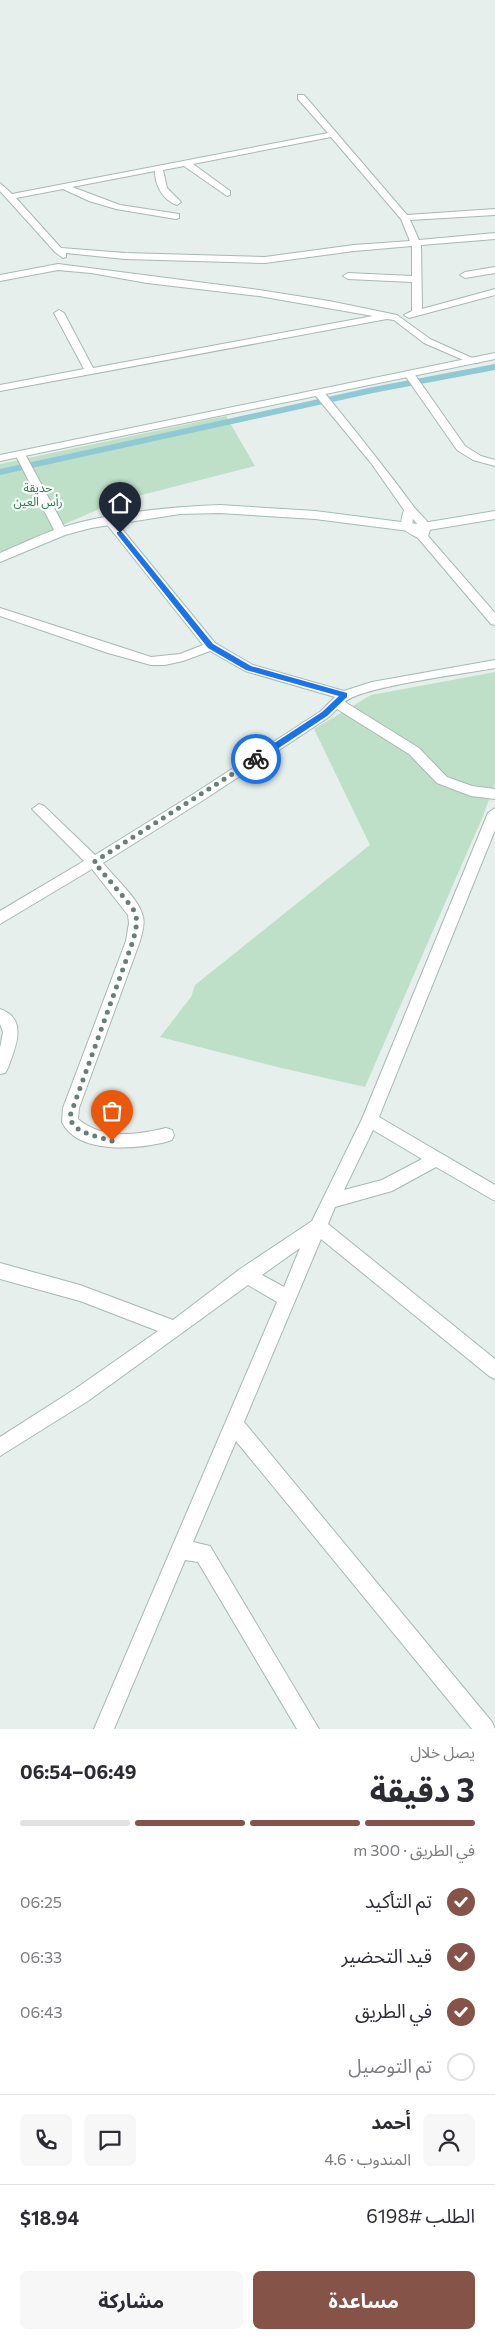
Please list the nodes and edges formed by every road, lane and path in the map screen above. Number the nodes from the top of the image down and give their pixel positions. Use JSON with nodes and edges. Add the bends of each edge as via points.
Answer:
{"nodes":[{"id":1,"x":301,"y":97,"type":"dead end"},
{"id":2,"x":331,"y":135,"type":"junction"},
{"id":3,"x":187,"y":164,"type":"junction"},
{"id":4,"x":158,"y":169,"type":"junction"},
{"id":5,"x":0,"y":186,"type":"edge"},
{"id":6,"x":65,"y":186,"type":"junction"},
{"id":7,"x":227,"y":193,"type":"dead end"},
{"id":8,"x":12,"y":200,"type":"junction"},
{"id":9,"x":177,"y":202,"type":"dead end"},
{"id":10,"x":0,"y":204,"type":"edge"},
{"id":11,"x":495,"y":212,"type":"edge"},
{"id":12,"x":176,"y":216,"type":"dead end"},
{"id":13,"x":405,"y":218,"type":"junction"},
{"id":14,"x":495,"y":236,"type":"edge"},
{"id":15,"x":416,"y":244,"type":"junction"},
{"id":16,"x":58,"y":250,"type":"junction"},
{"id":17,"x":65,"y":257,"type":"junction"},
{"id":18,"x":58,"y":267,"type":"junction"},
{"id":19,"x":92,"y":270,"type":"junction"},
{"id":20,"x":495,"y":270,"type":"edge"},
{"id":21,"x":465,"y":275,"type":"dead end"},
{"id":22,"x":348,"y":276,"type":"dead end"},
{"id":23,"x":0,"y":278,"type":"edge"},
{"id":24,"x":416,"y":279,"type":"junction"},
{"id":25,"x":495,"y":292,"type":"edge"},
{"id":26,"x":417,"y":312,"type":"junction"},
{"id":27,"x":59,"y":314,"type":"dead end"},
{"id":28,"x":393,"y":317,"type":"junction"},
{"id":29,"x":495,"y":356,"type":"edge"},
{"id":30,"x":474,"y":361,"type":"junction"},
{"id":31,"x":90,"y":371,"type":"junction"},
{"id":32,"x":413,"y":381,"type":"junction"},
{"id":33,"x":0,"y":388,"type":"edge"},
{"id":34,"x":325,"y":400,"type":"junction"},
{"id":35,"x":21,"y":457,"type":"junction"},
{"id":36,"x":0,"y":458,"type":"edge"},
{"id":37,"x":495,"y":462,"type":"edge"},
{"id":38,"x":410,"y":510,"type":"junction"},
{"id":39,"x":495,"y":515,"type":"edge"},
{"id":40,"x":109,"y":520,"type":"junction"},
{"id":41,"x":403,"y":524,"type":"junction"},
{"id":42,"x":426,"y":528,"type":"junction"},
{"id":43,"x":61,"y":532,"type":"junction"},
{"id":44,"x":0,"y":558,"type":"edge"},
{"id":45,"x":0,"y":612,"type":"edge"},
{"id":46,"x":495,"y":621,"type":"edge"},
{"id":47,"x":211,"y":646,"type":"junction"},
{"id":48,"x":495,"y":664,"type":"edge"},
{"id":49,"x":341,"y":699,"type":"junction"},
{"id":50,"x":495,"y":794,"type":"edge"},
{"id":51,"x":39,"y":809,"type":"dead end"},
{"id":52,"x":495,"y":813,"type":"edge"},
{"id":53,"x":94,"y":862,"type":"junction"},
{"id":54,"x":0,"y":918,"type":"edge"},
{"id":55,"x":0,"y":1014,"type":"edge"},
{"id":56,"x":0,"y":1068,"type":"edge"},
{"id":57,"x":370,"y":1120,"type":"junction"},
{"id":58,"x":166,"y":1135,"type":"dead end"},
{"id":59,"x":436,"y":1159,"type":"junction"},
{"id":60,"x":495,"y":1194,"type":"edge"},
{"id":61,"x":332,"y":1201,"type":"junction"},
{"id":62,"x":318,"y":1226,"type":"junction"},
{"id":63,"x":0,"y":1271,"type":"edge"},
{"id":64,"x":246,"y":1275,"type":"junction"},
{"id":65,"x":287,"y":1298,"type":"junction"},
{"id":66,"x":173,"y":1328,"type":"junction"},
{"id":67,"x":495,"y":1370,"type":"edge"},
{"id":68,"x":233,"y":1423,"type":"junction"},
{"id":69,"x":0,"y":1447,"type":"edge"},
{"id":70,"x":179,"y":1550,"type":"junction"},
{"id":71,"x":104,"y":1729,"type":"edge"},
{"id":72,"x":309,"y":1729,"type":"edge"},
{"id":73,"x":485,"y":1729,"type":"edge"}],
"edges":[{"from":1,"to":2,"type":"street"},
{"from":2,"to":3,"type":"street"},
{"from":2,"to":13,"type":"street"},
{"from":3,"to":4,"type":"street"},
{"from":3,"to":7,"type":"street"},
{"from":4,"to":6,"type":"street"},
{"from":4,"to":9,"type":"street","via":[[158,180],[163,190]]},
{"from":5,"to":8,"type":"street"},
{"from":6,"to":8,"type":"street"},
{"from":6,"to":12,"type":"street","via":[[80,196],[118,207]]},
{"from":8,"to":10,"type":"street"},
{"from":8,"to":16,"type":"street"},
{"from":11,"to":13,"type":"street"},
{"from":13,"to":15,"type":"street"},
{"from":14,"to":15,"type":"street"},
{"from":15,"to":16,"type":"street","via":[[354,248],[265,260],[125,256]]},
{"from":15,"to":24,"type":"street"},
{"from":16,"to":17,"type":"street"},
{"from":17,"to":18,"type":"street"},
{"from":17,"to":19,"type":"street"},
{"from":18,"to":19,"type":"street"},
{"from":18,"to":23,"type":"street"},
{"from":19,"to":28,"type":"street","via":[[294,298]]},
{"from":20,"to":21,"type":"street"},
{"from":22,"to":24,"type":"street"},
{"from":24,"to":26,"type":"street"},
{"from":25,"to":26,"type":"street"},
{"from":26,"to":28,"type":"street"},
{"from":27,"to":31,"type":"street"},
{"from":28,"to":30,"type":"street","via":[[427,341]]},
{"from":28,"to":31,"type":"street"},
{"from":29,"to":30,"type":"street"},
{"from":30,"to":32,"type":"street"},
{"from":31,"to":33,"type":"street"},
{"from":32,"to":34,"type":"street"},
{"from":32,"to":37,"type":"street","via":[[461,448],[477,458]]},
{"from":34,"to":35,"type":"street"},
{"from":34,"to":38,"type":"street"},
{"from":35,"to":36,"type":"street"},
{"from":35,"to":43,"type":"street"},
{"from":38,"to":41,"type":"street"},
{"from":38,"to":42,"type":"street"},
{"from":39,"to":42,"type":"street"},
{"from":40,"to":41,"type":"street","via":[[180,510],[220,509]]},
{"from":40,"to":43,"type":"street"},
{"from":40,"to":47,"type":"street"},
{"from":41,"to":42,"type":"street"},
{"from":42,"to":46,"type":"street"},
{"from":43,"to":44,"type":"street"},
{"from":45,"to":47,"type":"street","via":[[152,661],[183,657]]},
{"from":47,"to":49,"type":"street","via":[[249,668]]},
{"from":48,"to":49,"type":"street","via":[[372,686]]},
{"from":49,"to":50,"type":"street","via":[[414,751],[442,780],[471,791]]},
{"from":49,"to":53,"type":"street","via":[[325,714]]},
{"from":51,"to":53,"type":"street"},
{"from":52,"to":57,"type":"street"},
{"from":53,"to":54,"type":"street"},
{"from":53,"to":58,"type":"street","via":[[136,912],[137,920],[133,941],[71,1108],[70,1122],[82,1131],[112,1141],[146,1141]]},
{"from":55,"to":56,"type":"street","via":[[12,1026]]},
{"from":57,"to":59,"type":"street"},
{"from":57,"to":61,"type":"street"},
{"from":59,"to":60,"type":"street"},
{"from":59,"to":61,"type":"street","via":[[386,1186]]},
{"from":61,"to":62,"type":"street"},
{"from":62,"to":64,"type":"street"},
{"from":62,"to":65,"type":"street"},
{"from":62,"to":67,"type":"street"},
{"from":63,"to":66,"type":"street","via":[[80,1293]]},
{"from":64,"to":65,"type":"street"},
{"from":64,"to":66,"type":"street"},
{"from":65,"to":68,"type":"street"},
{"from":66,"to":69,"type":"street","via":[[131,1362]]},
{"from":68,"to":70,"type":"street"},
{"from":68,"to":73,"type":"street"},
{"from":70,"to":71,"type":"street"},
{"from":70,"to":72,"type":"street","via":[[204,1553]]}]}
